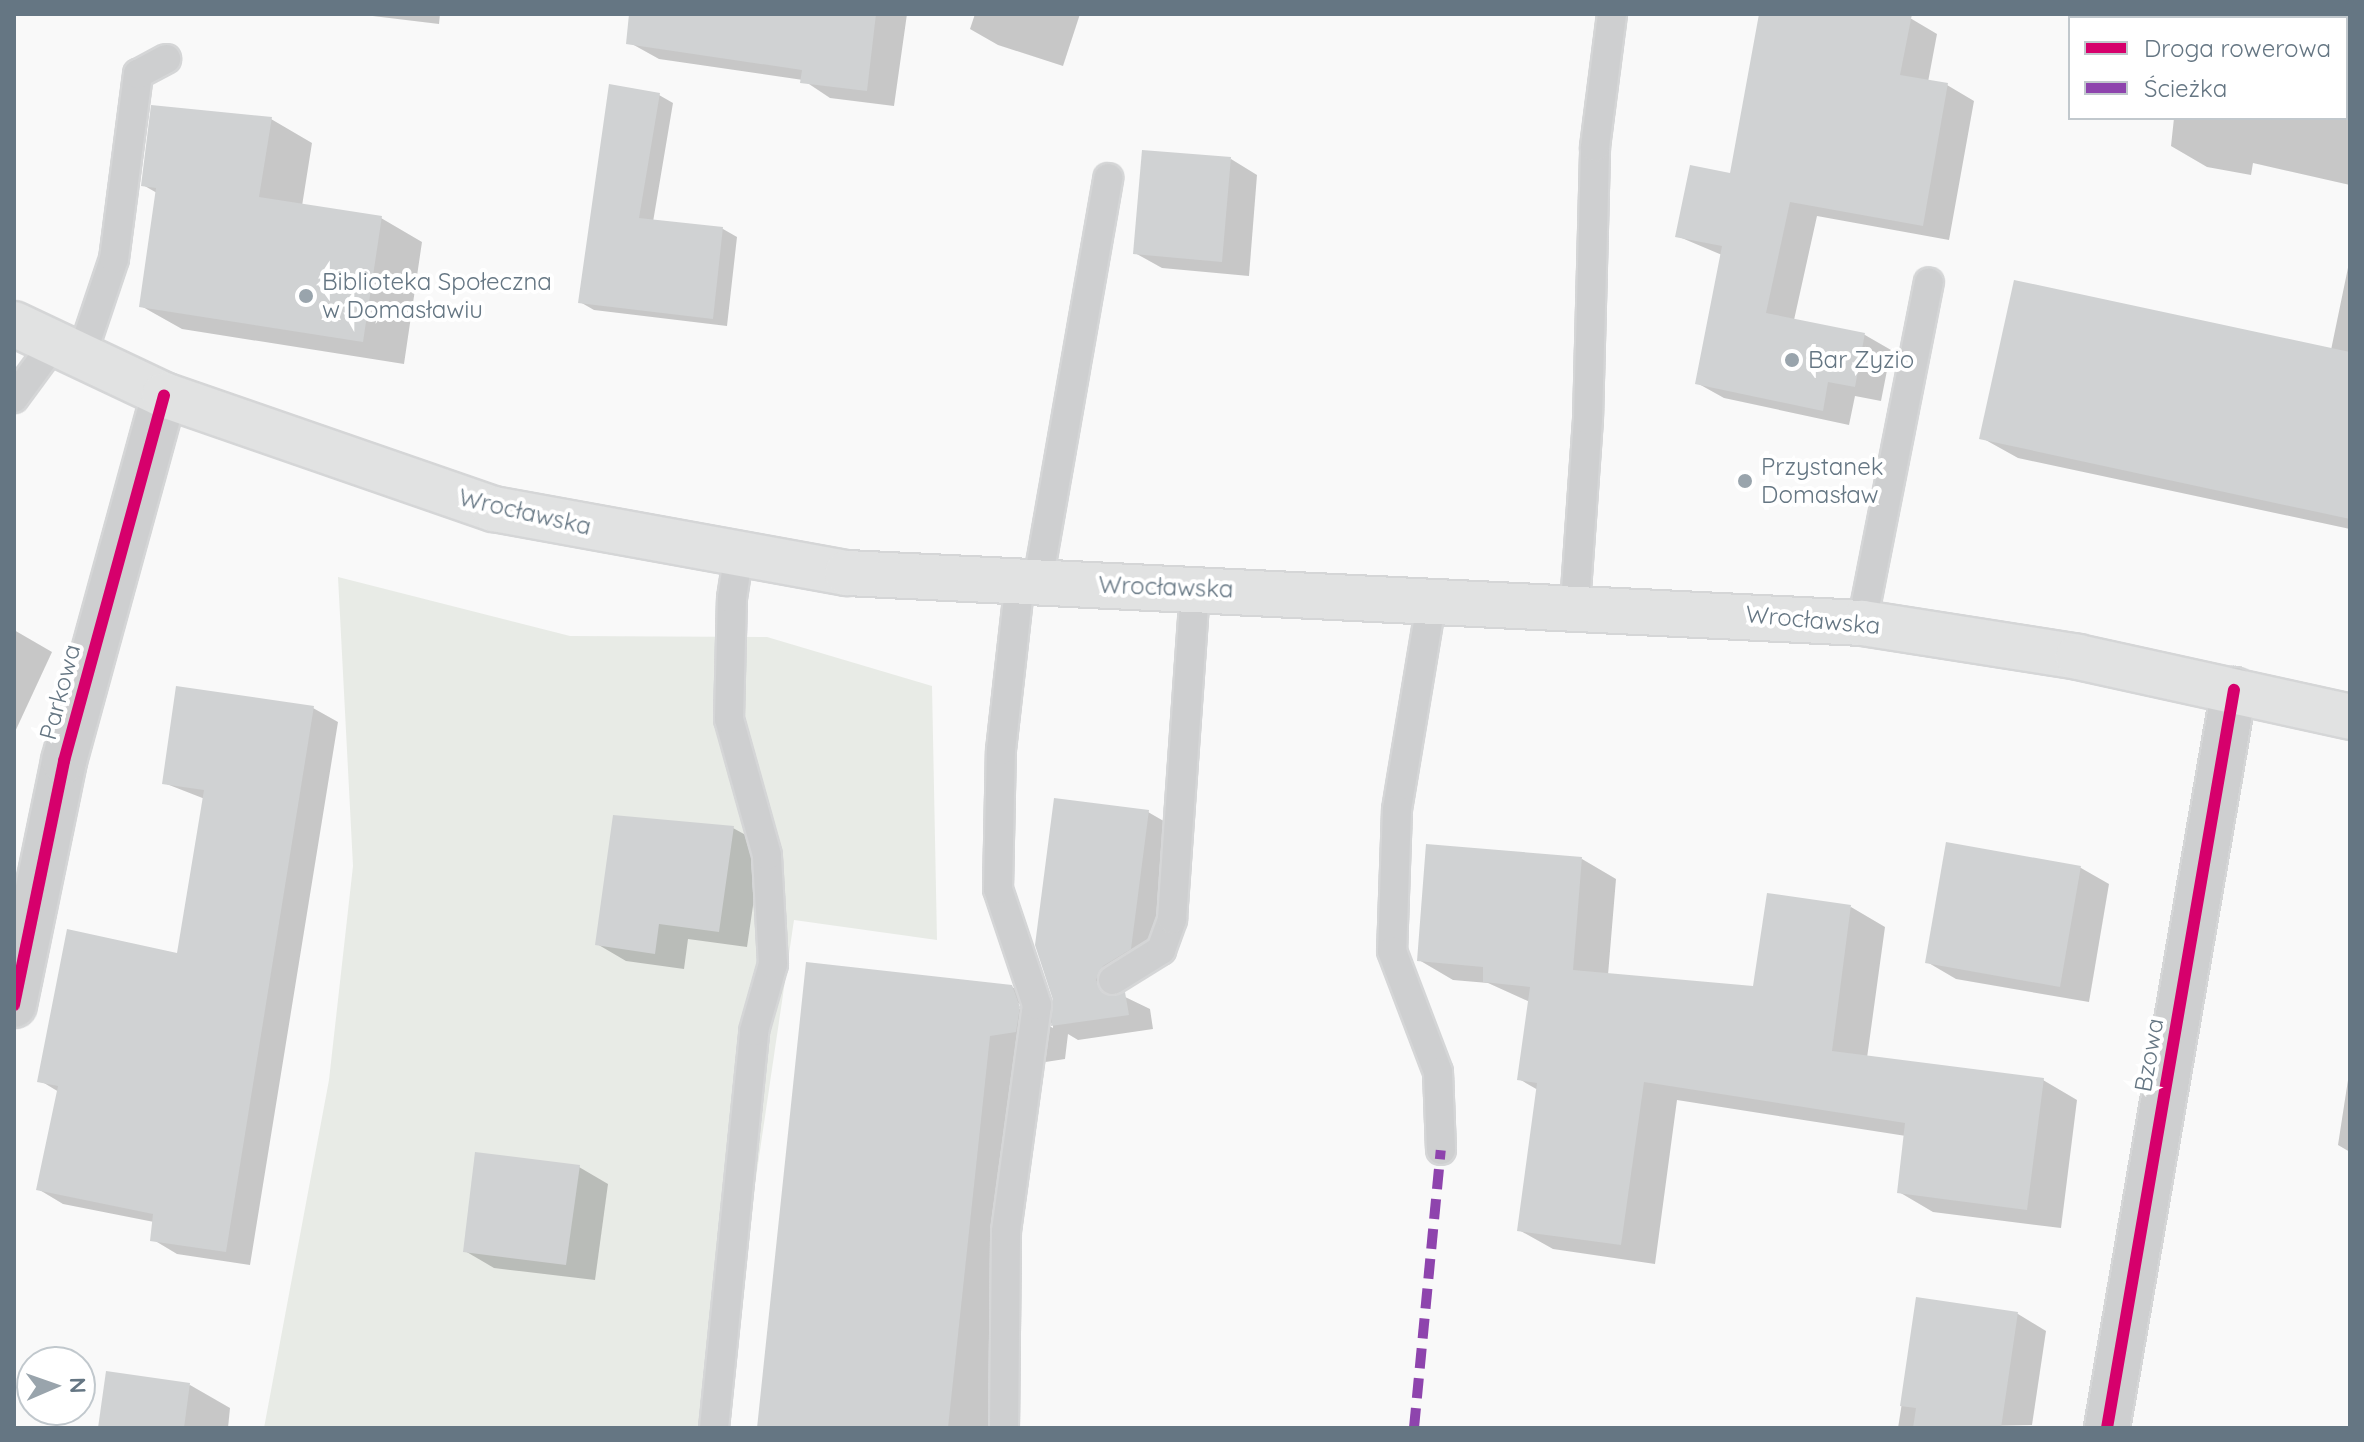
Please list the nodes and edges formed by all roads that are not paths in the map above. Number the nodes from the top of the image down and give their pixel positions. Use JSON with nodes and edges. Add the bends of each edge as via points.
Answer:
{"nodes":[{"id":1,"x":1612,"y":14,"type":"edge"},
{"id":2,"x":166,"y":59,"type":"dead end"},
{"id":3,"x":1108,"y":178,"type":"dead end"},
{"id":4,"x":1929,"y":283,"type":"dead end"},
{"id":5,"x":14,"y":324,"type":"edge"},
{"id":6,"x":67,"y":351,"type":"junction"},
{"id":7,"x":164,"y":395,"type":"junction"},
{"id":8,"x":14,"y":398,"type":"edge"},
{"id":9,"x":739,"y":553,"type":"junction"},
{"id":10,"x":1029,"y":581,"type":"junction"},
{"id":11,"x":1195,"y":588,"type":"junction"},
{"id":12,"x":1432,"y":598,"type":"junction"},
{"id":13,"x":1575,"y":605,"type":"junction"},
{"id":14,"x":1862,"y":623,"type":"junction"},
{"id":15,"x":2234,"y":690,"type":"junction"},
{"id":16,"x":2350,"y":717,"type":"edge"},
{"id":17,"x":1113,"y":980,"type":"dead end"},
{"id":18,"x":14,"y":1005,"type":"edge"},
{"id":19,"x":1441,"y":1150,"type":"dead end"},
{"id":20,"x":714,"y":1428,"type":"edge"},
{"id":21,"x":1004,"y":1428,"type":"edge"},
{"id":22,"x":2107,"y":1428,"type":"edge"}],
"edges":[{"from":1,"to":13,"type":"lane","via":[[1595,147],[1588,420]]},
{"from":2,"to":6,"type":"lane","via":[[138,74],[114,259]]},
{"from":3,"to":10,"type":"lane"},
{"from":4,"to":14,"type":"lane"},
{"from":5,"to":6,"type":"main road","name":"Wrocławska"},
{"from":6,"to":7,"type":"main road","name":"Wrocławska"},
{"from":6,"to":8,"type":"lane"},
{"from":7,"to":9,"type":"main road","name":"Wrocławska","via":[[494,509]]},
{"from":7,"to":18,"type":"street","name":"Parkowa","via":[[64,761]]},
{"from":9,"to":10,"type":"main road","name":"Wrocławska","via":[[847,573]]},
{"from":9,"to":20,"type":"lane","via":[[732,598],[729,719],[767,855],[773,964],[754,1031]]},
{"from":10,"to":11,"type":"main road","name":"Wrocławska"},
{"from":10,"to":21,"type":"lane","via":[[1001,750],[998,889],[1037,1005],[1006,1231]]},
{"from":11,"to":12,"type":"main road","name":"Wrocławska"},
{"from":11,"to":17,"type":"lane","via":[[1172,919],[1161,950]]},
{"from":12,"to":13,"type":"main road","name":"Wrocławska"},
{"from":12,"to":19,"type":"lane","via":[[1397,810],[1392,951],[1438,1072]]},
{"from":13,"to":14,"type":"main road","name":"Wrocławska"},
{"from":14,"to":15,"type":"main road","name":"Wrocławska","via":[[1945,633]]},
{"from":15,"to":16,"type":"main road","name":"Wrocławska"},
{"from":15,"to":22,"type":"street","name":"Bzowa"}]}
